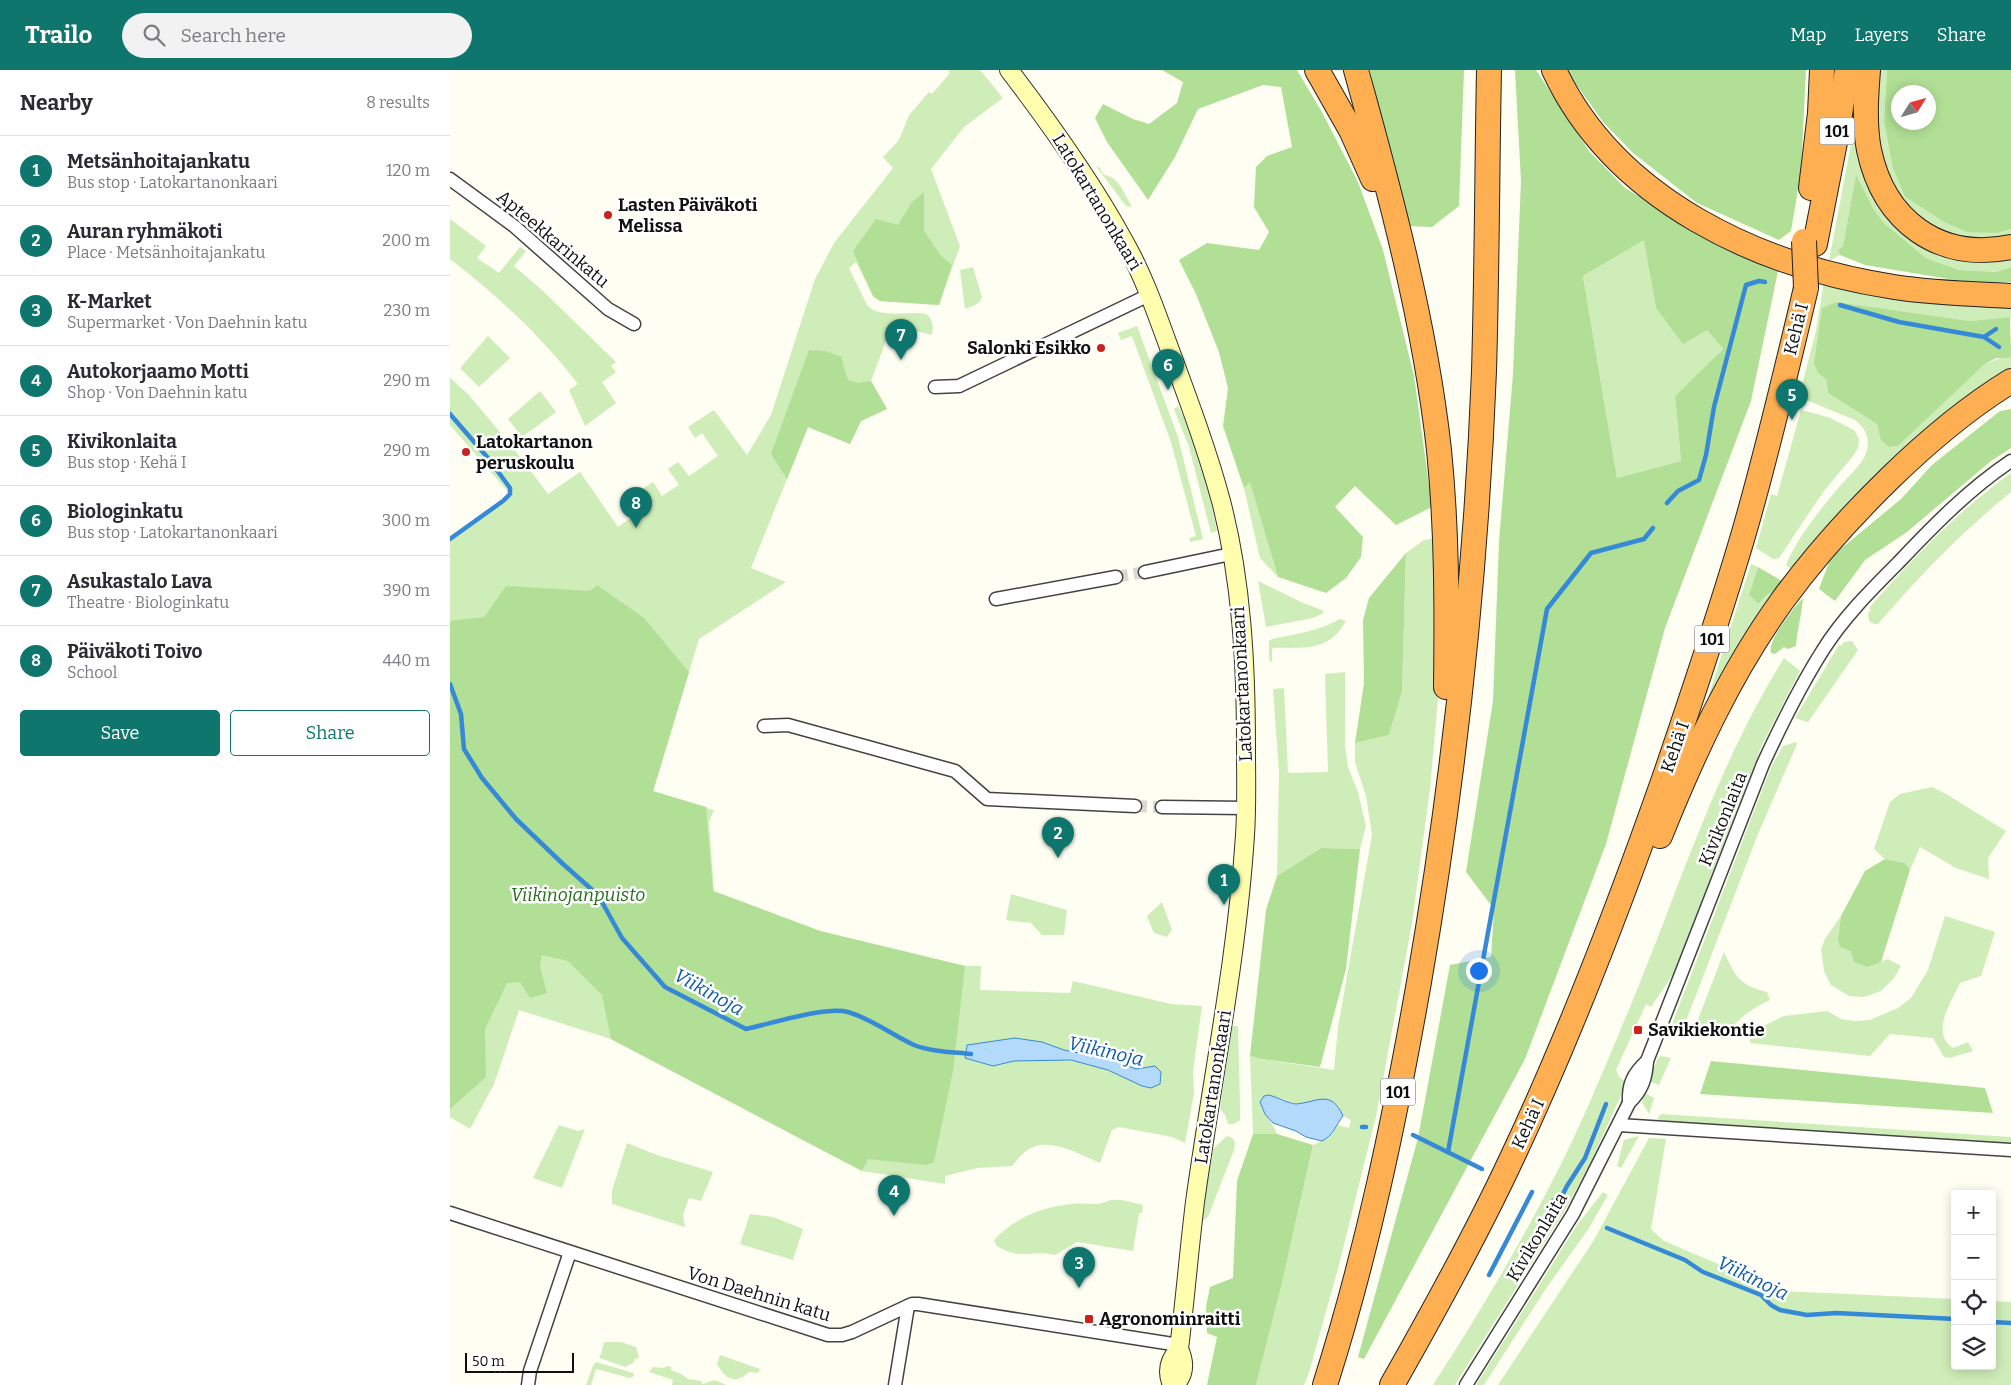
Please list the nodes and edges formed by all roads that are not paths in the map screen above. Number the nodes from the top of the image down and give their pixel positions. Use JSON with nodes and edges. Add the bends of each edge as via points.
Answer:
{"nodes":[{"id":1,"x":1009,"y":70,"type":"edge"},
{"id":2,"x":1317,"y":70,"type":"edge"},
{"id":3,"x":1356,"y":70,"type":"edge"},
{"id":4,"x":1489,"y":70,"type":"edge"},
{"id":5,"x":1554,"y":70,"type":"edge"},
{"id":6,"x":1822,"y":70,"type":"edge"},
{"id":7,"x":1847,"y":70,"type":"edge"},
{"id":8,"x":1868,"y":70,"type":"edge"},
{"id":9,"x":450,"y":179,"type":"edge"},
{"id":10,"x":1810,"y":242,"type":"junction"},
{"id":11,"x":2011,"y":247,"type":"edge"},
{"id":12,"x":1405,"y":263,"type":"junction"},
{"id":13,"x":1149,"y":296,"type":"junction"},
{"id":14,"x":2011,"y":296,"type":"edge"},
{"id":15,"x":634,"y":324,"type":"dead end"},
{"id":16,"x":2011,"y":381,"type":"edge"},
{"id":17,"x":934,"y":387,"type":"dead end"},
{"id":18,"x":2011,"y":461,"type":"edge"},
{"id":19,"x":1231,"y":554,"type":"junction"},
{"id":20,"x":1145,"y":572,"type":"tunnel mouth"},
{"id":21,"x":1116,"y":577,"type":"tunnel mouth"},
{"id":22,"x":996,"y":600,"type":"dead end"},
{"id":23,"x":764,"y":726,"type":"dead end"},
{"id":24,"x":1449,"y":794,"type":"junction"},
{"id":25,"x":1135,"y":806,"type":"tunnel mouth"},
{"id":26,"x":1162,"y":807,"type":"tunnel mouth"},
{"id":27,"x":1246,"y":808,"type":"junction"},
{"id":28,"x":1589,"y":982,"type":"junction"},
{"id":29,"x":1619,"y":1126,"type":"junction"},
{"id":30,"x":2011,"y":1150,"type":"edge"},
{"id":31,"x":450,"y":1213,"type":"edge"},
{"id":32,"x":570,"y":1252,"type":"junction"},
{"id":33,"x":908,"y":1306,"type":"junction"},
{"id":34,"x":1179,"y":1347,"type":"junction"},
{"id":35,"x":528,"y":1385,"type":"edge"},
{"id":36,"x":895,"y":1385,"type":"edge"},
{"id":37,"x":1174,"y":1385,"type":"edge"},
{"id":38,"x":1325,"y":1385,"type":"edge"},
{"id":39,"x":1392,"y":1385,"type":"edge"},
{"id":40,"x":1466,"y":1385,"type":"edge"}],
"edges":[{"from":1,"to":13,"type":"street","name":"Latokartanonkaari","via":[[1059,137],[1097,197],[1126,245]]},
{"from":2,"to":12,"type":"highway","via":[[1370,173]]},
{"from":3,"to":12,"type":"highway"},
{"from":4,"to":24,"type":"highway","number":"101","via":[[1484,372],[1472,555]]},
{"from":5,"to":14,"type":"highway","via":[[1588,128],[1620,164],[1674,206],[1748,246],[1830,274],[1895,287]]},
{"from":6,"to":10,"type":"highway","via":[[1820,112],[1804,230]]},
{"from":7,"to":10,"type":"highway","number":"101","via":[[1838,127]]},
{"from":8,"to":11,"type":"highway","via":[[1869,149],[1876,174],[1894,208],[1915,229],[1949,247],[1982,251]]},
{"from":9,"to":15,"type":"street","name":"Apteekkarinkatu","via":[[521,232],[608,309]]},
{"from":10,"to":28,"type":"highway","name":"Kehä I","number":"101","bridge":true,"via":[[1806,288],[1746,527],[1709,650],[1637,857]]},
{"from":12,"to":24,"type":"highway","via":[[1439,448],[1448,607],[1443,723]]},
{"from":13,"to":17,"type":"street","via":[[959,386]]},
{"from":13,"to":19,"type":"street","name":"Latokartanonkaari","via":[[1202,435],[1222,504]]},
{"from":16,"to":28,"type":"highway","via":[[1909,459],[1820,552],[1782,601],[1717,708],[1686,771],[1654,850]]},
{"from":18,"to":29,"type":"street","name":"Kivikonlaita","via":[[1920,540],[1854,610],[1824,648],[1763,764],[1647,1061],[1640,1092],[1629,1103]]},
{"from":19,"to":20,"type":"street"},
{"from":19,"to":27,"type":"street","name":"Latokartanonkaari","via":[[1244,643]]},
{"from":21,"to":22,"type":"street"},
{"from":23,"to":25,"type":"street","via":[[788,725],[955,771],[987,799]]},
{"from":24,"to":38,"type":"highway","number":"101","via":[[1403,1070],[1366,1242]]},
{"from":26,"to":27,"type":"street"},
{"from":27,"to":34,"type":"street","name":"Latokartanonkaari","via":[[1234,960],[1196,1201]]},
{"from":28,"to":39,"type":"highway","name":"Kehä I","number":"101","via":[[1511,1161],[1471,1242]]},
{"from":29,"to":30,"type":"street"},
{"from":29,"to":40,"type":"street","name":"Kivikonlaita","via":[[1572,1214]]},
{"from":31,"to":32,"type":"street","name":"Von Daehnin katu"},
{"from":32,"to":33,"type":"street","name":"Von Daehnin katu","via":[[828,1335],[852,1332]]},
{"from":32,"to":35,"type":"street"},
{"from":33,"to":34,"type":"street","name":"Von Daehnin katu","via":[[918,1304]]},
{"from":33,"to":36,"type":"street"},
{"from":34,"to":37,"type":"street","name":"Latokartanonkaari","via":[[1184,1361],[1181,1378]]}]}
